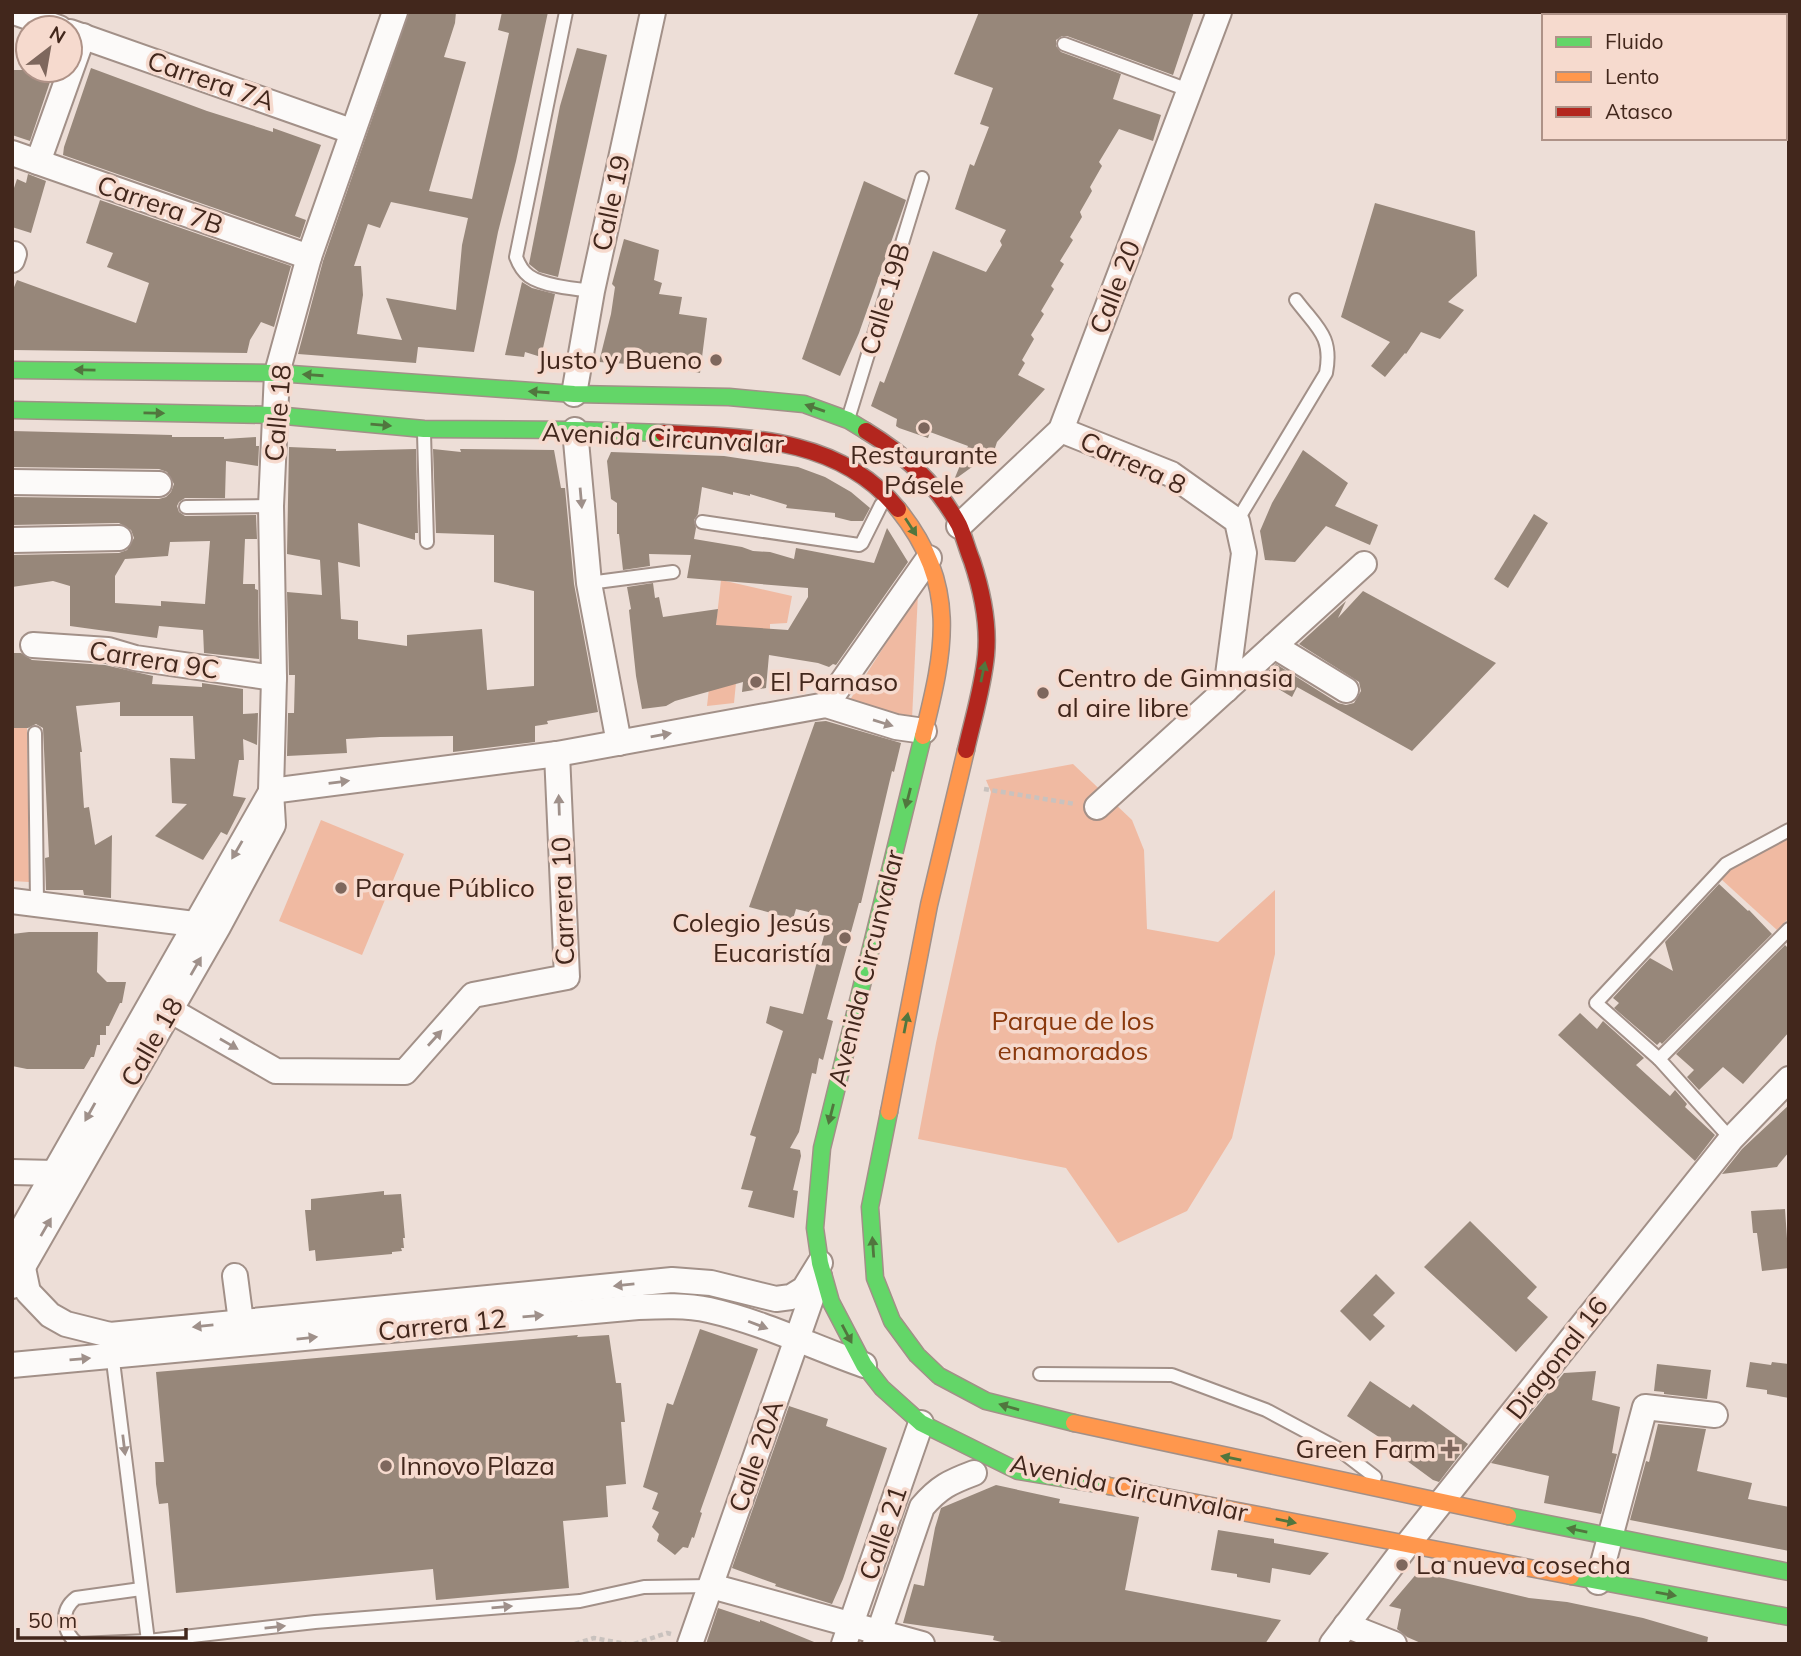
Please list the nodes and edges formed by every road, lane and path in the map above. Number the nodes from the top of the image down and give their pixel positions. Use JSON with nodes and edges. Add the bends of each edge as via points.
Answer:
{"nodes":[{"id":1,"x":395,"y":12,"type":"edge"},
{"id":2,"x":566,"y":12,"type":"edge"},
{"id":3,"x":653,"y":12,"type":"edge"},
{"id":4,"x":1219,"y":12,"type":"edge"},
{"id":5,"x":84,"y":37,"type":"edge"},
{"id":6,"x":1064,"y":44,"type":"dead end"},
{"id":7,"x":61,"y":84,"type":"edge"},
{"id":8,"x":1191,"y":91,"type":"junction"},
{"id":9,"x":351,"y":131,"type":"junction"},
{"id":10,"x":12,"y":153,"type":"edge"},
{"id":11,"x":38,"y":162,"type":"junction"},
{"id":12,"x":922,"y":178,"type":"dead end"},
{"id":13,"x":309,"y":257,"type":"junction"},
{"id":14,"x":592,"y":291,"type":"junction"},
{"id":15,"x":1296,"y":300,"type":"dead end"},
{"id":16,"x":12,"y":370,"type":"edge"},
{"id":17,"x":278,"y":373,"type":"junction"},
{"id":18,"x":574,"y":394,"type":"junction"},
{"id":19,"x":12,"y":410,"type":"edge"},
{"id":20,"x":275,"y":415,"type":"junction"},
{"id":21,"x":848,"y":420,"type":"junction"},
{"id":22,"x":424,"y":429,"type":"junction"},
{"id":23,"x":575,"y":430,"type":"junction"},
{"id":24,"x":1060,"y":430,"type":"junction"},
{"id":25,"x":12,"y":482,"type":"edge"},
{"id":26,"x":159,"y":484,"type":"dead end"},
{"id":27,"x":888,"y":497,"type":"junction"},
{"id":28,"x":271,"y":506,"type":"junction"},
{"id":29,"x":186,"y":507,"type":"dead end"},
{"id":30,"x":1237,"y":521,"type":"junction"},
{"id":31,"x":702,"y":522,"type":"dead end"},
{"id":32,"x":958,"y":526,"type":"junction"},
{"id":33,"x":119,"y":538,"type":"dead end"},
{"id":34,"x":12,"y":540,"type":"edge"},
{"id":35,"x":427,"y":542,"type":"dead end"},
{"id":36,"x":929,"y":558,"type":"junction"},
{"id":37,"x":1364,"y":564,"type":"dead end"},
{"id":38,"x":673,"y":572,"type":"dead end"},
{"id":39,"x":589,"y":583,"type":"junction"},
{"id":40,"x":33,"y":645,"type":"dead end"},
{"id":41,"x":1274,"y":646,"type":"junction"},
{"id":42,"x":274,"y":678,"type":"junction"},
{"id":43,"x":1226,"y":690,"type":"junction"},
{"id":44,"x":1346,"y":690,"type":"dead end"},
{"id":45,"x":826,"y":705,"type":"junction"},
{"id":46,"x":930,"y":732,"type":"junction"},
{"id":47,"x":34,"y":733,"type":"dead end"},
{"id":48,"x":619,"y":743,"type":"junction"},
{"id":49,"x":557,"y":754,"type":"junction"},
{"id":50,"x":960,"y":779,"type":"junction"},
{"id":51,"x":271,"y":791,"type":"junction"},
{"id":52,"x":1097,"y":807,"type":"joint"},
{"id":53,"x":1789,"y":830,"type":"edge"},
{"id":54,"x":12,"y":901,"type":"edge"},
{"id":55,"x":37,"y":903,"type":"junction"},
{"id":56,"x":206,"y":926,"type":"junction"},
{"id":57,"x":1789,"y":929,"type":"edge"},
{"id":58,"x":170,"y":1010,"type":"junction"},
{"id":59,"x":1659,"y":1059,"type":"junction"},
{"id":60,"x":1789,"y":1079,"type":"edge"},
{"id":61,"x":1731,"y":1139,"type":"junction"},
{"id":62,"x":12,"y":1172,"type":"edge"},
{"id":63,"x":55,"y":1173,"type":"junction"},
{"id":64,"x":821,"y":1266,"type":"junction"},
{"id":65,"x":16,"y":1267,"type":"edge"},
{"id":66,"x":236,"y":1276,"type":"dead end"},
{"id":67,"x":672,"y":1280,"type":"junction"},
{"id":68,"x":673,"y":1306,"type":"junction"},
{"id":69,"x":242,"y":1333,"type":"junction"},
{"id":70,"x":796,"y":1341,"type":"junction"},
{"id":71,"x":111,"y":1345,"type":"junction"},
{"id":72,"x":12,"y":1364,"type":"edge"},
{"id":73,"x":864,"y":1365,"type":"junction"},
{"id":74,"x":1040,"y":1374,"type":"dead end"},
{"id":75,"x":1715,"y":1415,"type":"dead end"},
{"id":76,"x":921,"y":1423,"type":"junction"},
{"id":77,"x":974,"y":1473,"type":"dead end"},
{"id":78,"x":1385,"y":1491,"type":"junction"},
{"id":79,"x":1441,"y":1503,"type":"junction"},
{"id":80,"x":1611,"y":1537,"type":"junction"},
{"id":81,"x":1407,"y":1545,"type":"junction"},
{"id":82,"x":1789,"y":1572,"type":"edge"},
{"id":83,"x":1598,"y":1582,"type":"junction"},
{"id":84,"x":711,"y":1586,"type":"junction"},
{"id":85,"x":141,"y":1589,"type":"junction"},
{"id":86,"x":1789,"y":1617,"type":"edge"},
{"id":87,"x":848,"y":1634,"type":"edge"},
{"id":88,"x":1339,"y":1635,"type":"edge"},
{"id":89,"x":876,"y":1638,"type":"edge"},
{"id":90,"x":148,"y":1641,"type":"junction"},
{"id":91,"x":692,"y":1641,"type":"edge"},
{"id":92,"x":78,"y":1644,"type":"edge"},
{"id":93,"x":575,"y":1644,"type":"edge"},
{"id":94,"x":626,"y":1644,"type":"edge"},
{"id":95,"x":634,"y":1644,"type":"edge"},
{"id":96,"x":922,"y":1644,"type":"edge"},
{"id":97,"x":1394,"y":1644,"type":"edge"}],
"edges":[{"from":1,"to":9,"type":"street","name":"Calle 18"},
{"from":2,"to":14,"type":"lane","via":[[516,257],[531,278]]},
{"from":3,"to":14,"type":"street","name":"Calle 19"},
{"from":4,"to":8,"type":"street","name":"Calle 20"},
{"from":5,"to":9,"type":"street","name":"Carrera 7A"},
{"from":6,"to":8,"type":"lane"},
{"from":7,"to":11,"type":"street"},
{"from":8,"to":24,"type":"street","name":"Calle 20"},
{"from":9,"to":13,"type":"street","name":"Calle 18"},
{"from":10,"to":11,"type":"street","name":"Carrera 7B"},
{"from":11,"to":13,"type":"street","name":"Carrera 7B"},
{"from":12,"to":21,"type":"lane","name":"Calle 19B"},
{"from":13,"to":17,"type":"street","name":"Calle 18"},
{"from":14,"to":18,"type":"street","name":"Calle 19"},
{"from":15,"to":30,"type":"lane","via":[[1325,338],[1330,354],[1326,373]]},
{"from":17,"to":16,"type":"main road","name":"Avenida Circunvalar","one_way":true},
{"from":18,"to":17,"type":"main road","name":"Avenida Circunvalar","one_way":true},
{"from":17,"to":20,"type":"street","name":"Calle 18"},
{"from":21,"to":18,"type":"main road","name":"Avenida Circunvalar","one_way":true,"via":[[804,404],[729,397]]},
{"from":19,"to":20,"type":"main road","name":"Avenida Circunvalar","one_way":true},
{"from":20,"to":22,"type":"main road","name":"Avenida Circunvalar","one_way":true},
{"from":20,"to":28,"type":"street","name":"Calle 18"},
{"from":21,"to":32,"type":"main road","name":"Avenida Circunvalar","via":[[915,467]]},
{"from":22,"to":23,"type":"main road","name":"Avenida Circunvalar"},
{"from":22,"to":35,"type":"lane"},
{"from":23,"to":27,"type":"main road","name":"Avenida Circunvalar","via":[[726,436],[803,447],[863,475]]},
{"from":23,"to":39,"type":"street","one_way":true},
{"from":24,"to":30,"type":"street","name":"Carrera 8","via":[[1171,474]]},
{"from":24,"to":32,"type":"street","name":"Calle 20"},
{"from":25,"to":26,"type":"street"},
{"from":27,"to":31,"type":"lane","via":[[859,545]]},
{"from":27,"to":36,"type":"main road","name":"Avenida Circunvalar","one_way":true},
{"from":28,"to":29,"type":"lane"},
{"from":28,"to":42,"type":"street","name":"Calle 18"},
{"from":30,"to":43,"type":"street","via":[[1244,553]]},
{"from":50,"to":32,"type":"main road","name":"Avenida Circunvalar","one_way":true,"via":[[962,738],[986,655],[986,620],[981,587]]},
{"from":33,"to":34,"type":"street"},
{"from":36,"to":45,"type":"street"},
{"from":36,"to":46,"type":"main road","name":"Avenida Circunvalar","via":[[940,596],[943,643]]},
{"from":37,"to":41,"type":"street"},
{"from":38,"to":39,"type":"lane"},
{"from":39,"to":48,"type":"street"},
{"from":40,"to":42,"type":"street","name":"Carrera 9C","via":[[108,650]]},
{"from":41,"to":43,"type":"street"},
{"from":41,"to":44,"type":"street"},
{"from":42,"to":51,"type":"street","name":"Calle 18"},
{"from":43,"to":52,"type":"street"},
{"from":45,"to":46,"type":"street","one_way":true,"via":[[896,727]]},
{"from":48,"to":45,"type":"street","one_way":true},
{"from":46,"to":64,"type":"main road","name":"Avenida Circunvalar","one_way":true,"via":[[822,1148],[815,1228]]},
{"from":47,"to":55,"type":"lane"},
{"from":48,"to":49,"type":"street"},
{"from":51,"to":49,"type":"street","one_way":true},
{"from":58,"to":49,"type":"street","name":"Carrera 10","one_way":true,"via":[[276,1071],[405,1072],[473,995],[567,977]]},
{"from":50,"to":52,"type":"path","via":[[991,792]]},
{"from":78,"to":50,"type":"main road","name":"Avenida Circunvalar","one_way":true,"via":[[986,1401],[939,1376],[892,1321],[875,1278],[870,1207],[929,905]]},
{"from":51,"to":56,"type":"street","name":"Calle 18"},
{"from":53,"to":59,"type":"lane","via":[[1726,864],[1596,1003]]},
{"from":54,"to":55,"type":"street"},
{"from":55,"to":56,"type":"street"},
{"from":58,"to":56,"type":"street","name":"Calle 18","one_way":true},
{"from":56,"to":63,"type":"street","name":"Calle 18","one_way":true},
{"from":57,"to":59,"type":"lane"},
{"from":65,"to":58,"type":"street","name":"Calle 18","one_way":true},
{"from":59,"to":61,"type":"lane"},
{"from":60,"to":61,"type":"street","name":"Diagonal 16"},
{"from":61,"to":79,"type":"street","name":"Diagonal 16"},
{"from":62,"to":63,"type":"street"},
{"from":63,"to":65,"type":"street","name":"Calle 18"},
{"from":64,"to":67,"type":"street","name":"Carrera 12","via":[[804,1289],[776,1299],[711,1283]]},
{"from":64,"to":70,"type":"street","name":"Calle 20A"},
{"from":64,"to":73,"type":"main road","name":"Avenida Circunvalar","one_way":true,"via":[[831,1302]]},
{"from":65,"to":71,"type":"street","name":"Carrera 12","via":[[28,1292],[50,1315]]},
{"from":66,"to":69,"type":"street"},
{"from":67,"to":68,"type":"street"},
{"from":67,"to":69,"type":"street","name":"Carrera 12","one_way":true},
{"from":69,"to":68,"type":"street","name":"Carrera 12","one_way":true},
{"from":68,"to":70,"type":"street","name":"Carrera 12","one_way":true,"via":[[751,1322]]},
{"from":69,"to":71,"type":"street","name":"Carrera 12"},
{"from":70,"to":73,"type":"street","name":"Carrera 12"},
{"from":70,"to":84,"type":"street","name":"Calle 20A"},
{"from":72,"to":71,"type":"street","name":"Carrera 12","one_way":true},
{"from":71,"to":85,"type":"lane","one_way":true},
{"from":73,"to":76,"type":"main road","name":"Avenida Circunvalar"},
{"from":74,"to":78,"type":"lane","via":[[1172,1375],[1266,1410],[1337,1448],[1377,1479]]},
{"from":75,"to":80,"type":"street","via":[[1645,1407]]},
{"from":76,"to":81,"type":"main road","name":"Avenida Circunvalar","one_way":true,"via":[[1018,1471]]},
{"from":76,"to":87,"type":"street","name":"Calle 21"},
{"from":77,"to":89,"type":"street","name":"Calle 21","via":[[948,1482],[922,1507]]},
{"from":78,"to":79,"type":"main road","name":"Avenida Circunvalar"},
{"from":80,"to":79,"type":"main road","name":"Avenida Circunvalar","one_way":true},
{"from":79,"to":81,"type":"street","name":"Diagonal 16"},
{"from":80,"to":82,"type":"main road","name":"Avenida Circunvalar"},
{"from":80,"to":83,"type":"street"},
{"from":81,"to":83,"type":"main road","name":"Avenida Circunvalar"},
{"from":81,"to":88,"type":"street","name":"Diagonal 16"},
{"from":83,"to":86,"type":"main road","name":"Avenida Circunvalar","one_way":true},
{"from":84,"to":87,"type":"street"},
{"from":90,"to":84,"type":"lane","one_way":true,"via":[[315,1622],[580,1601],[644,1587]]},
{"from":84,"to":91,"type":"street","name":"Calle 20A"},
{"from":85,"to":90,"type":"lane"},
{"from":85,"to":92,"type":"lane","via":[[76,1598],[68,1604],[66,1630]]},
{"from":87,"to":89,"type":"street"},
{"from":88,"to":97,"type":"street"},
{"from":89,"to":96,"type":"street"},
{"from":90,"to":92,"type":"lane"},
{"from":91,"to":95,"type":"path","via":[[667,1633]]},
{"from":93,"to":94,"type":"path","via":[[594,1638]]}]}
